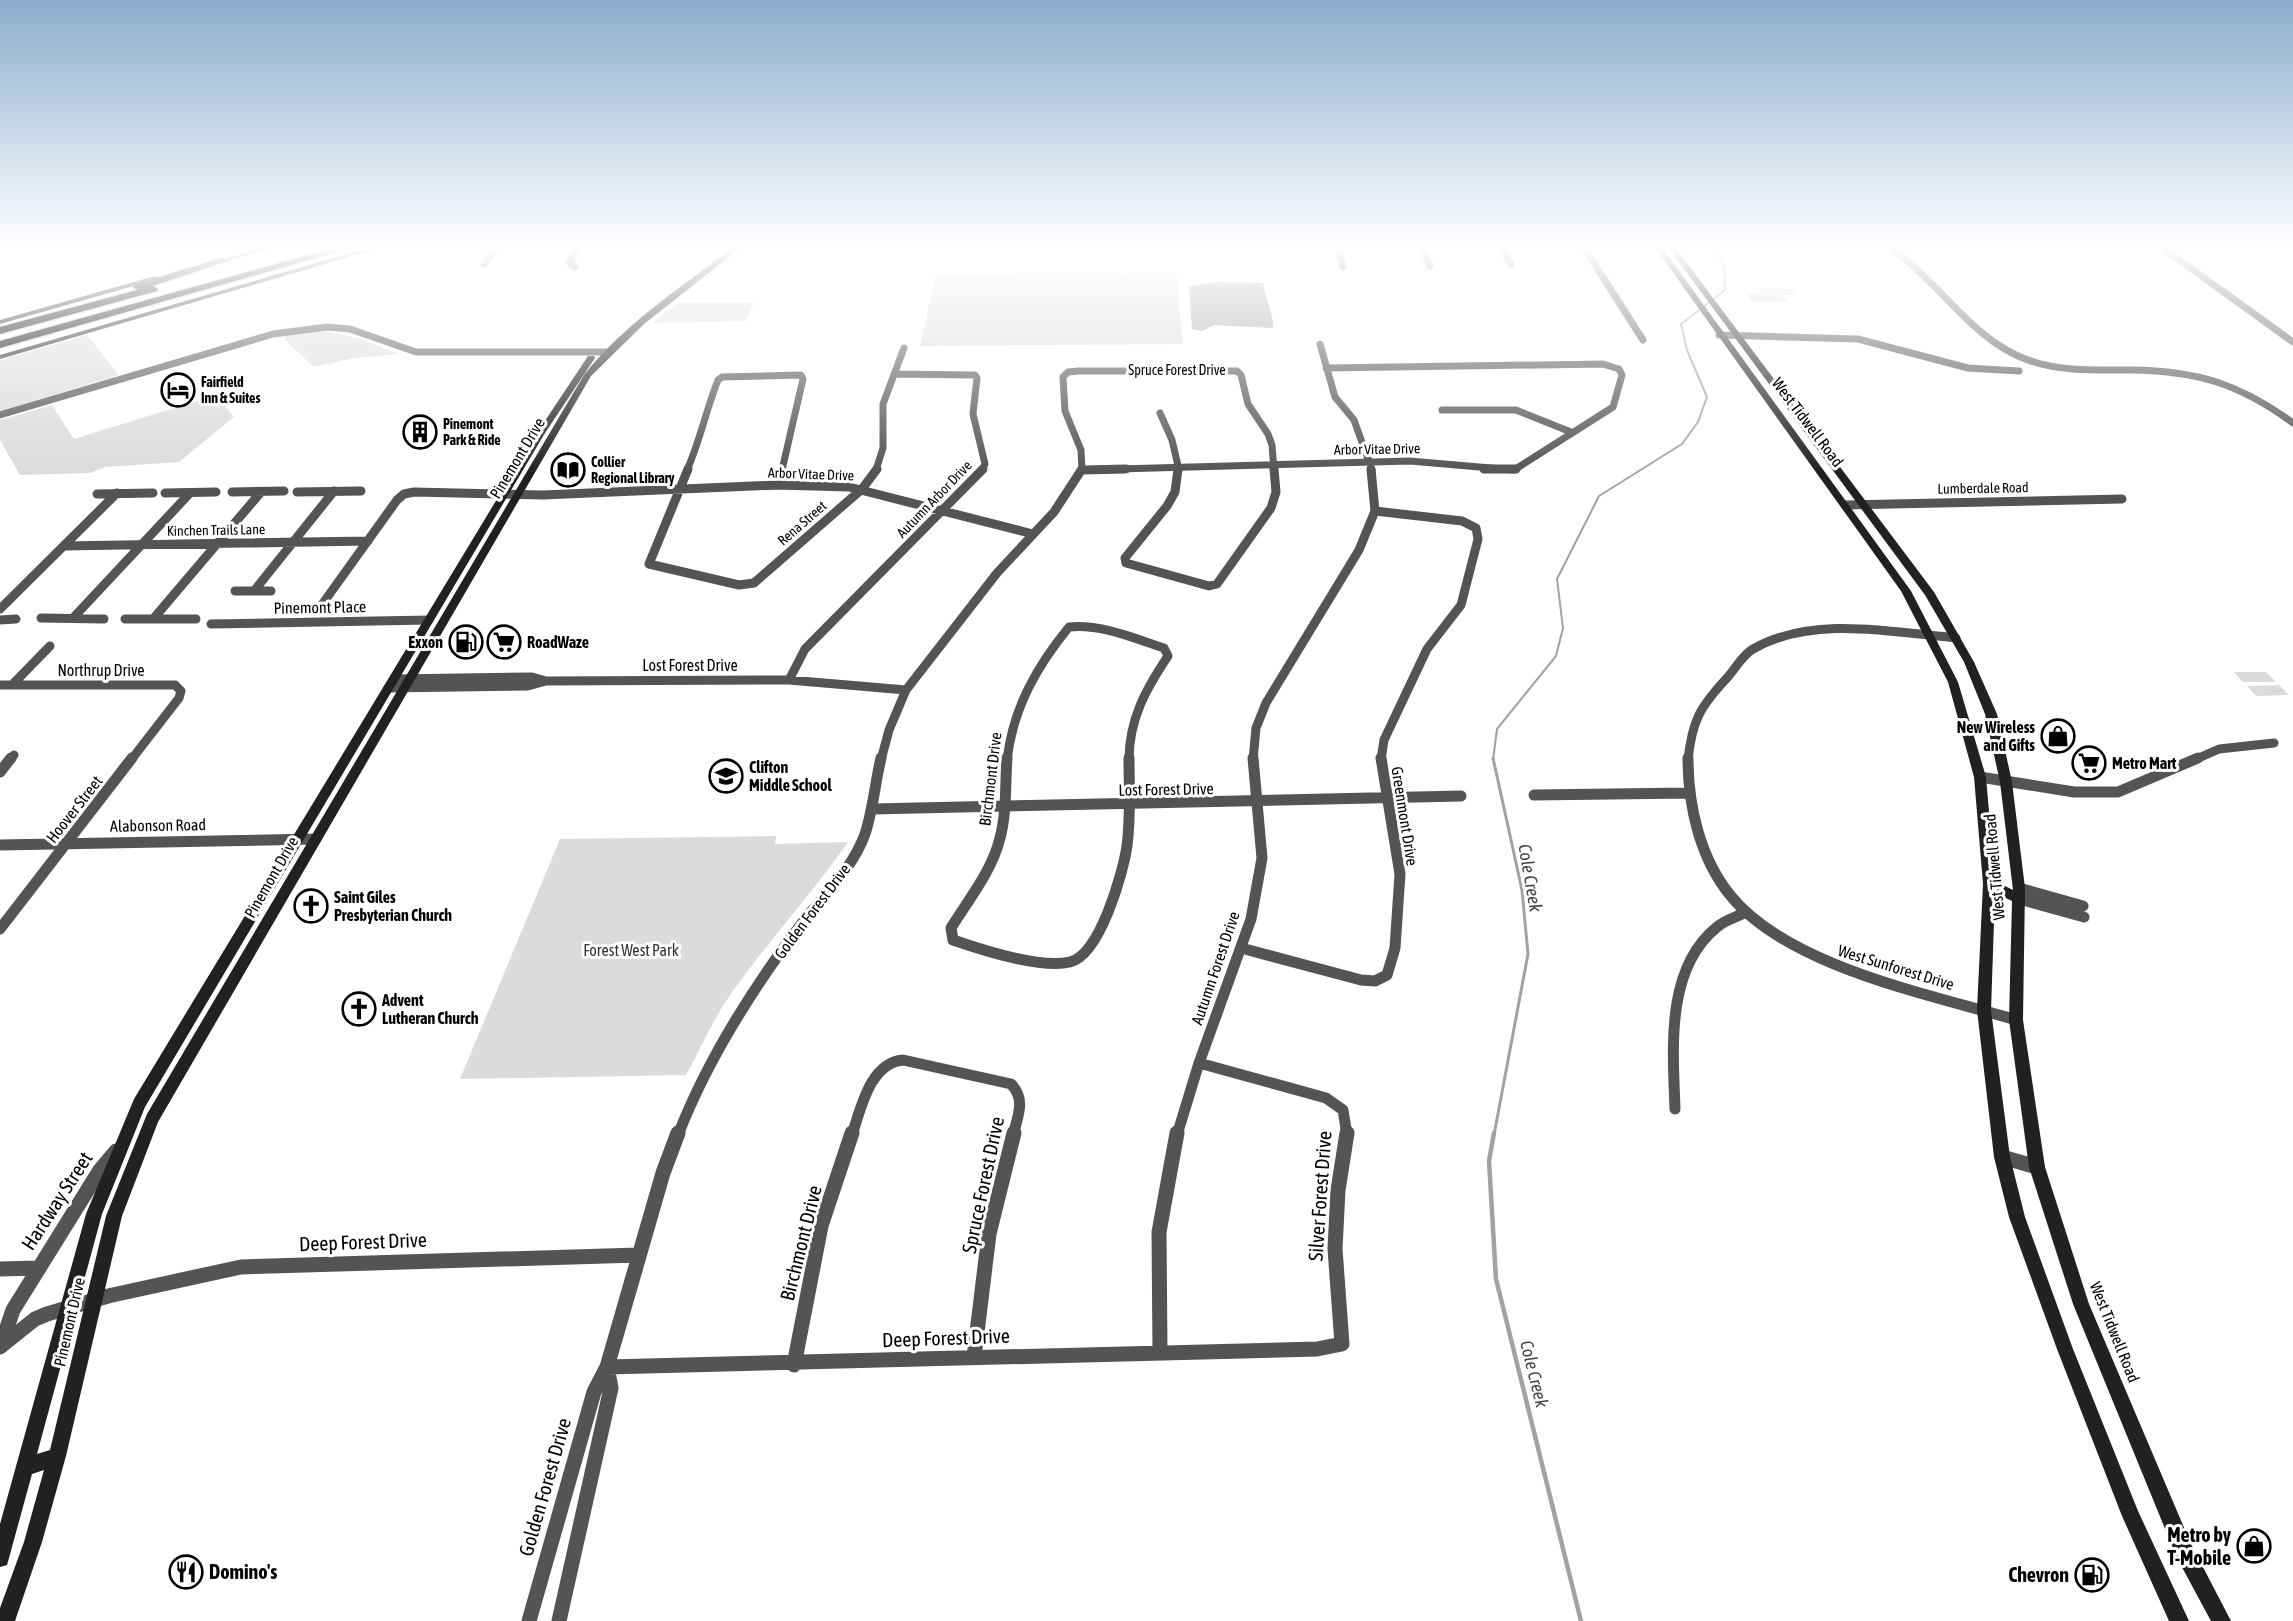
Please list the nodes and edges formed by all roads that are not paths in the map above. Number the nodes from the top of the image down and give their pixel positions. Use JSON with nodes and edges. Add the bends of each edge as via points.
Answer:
{"nodes":[{"id":1,"x":34,"y":322,"type":"edge"},
{"id":2,"x":59,"y":322,"type":"edge"},
{"id":3,"x":83,"y":322,"type":"edge"},
{"id":4,"x":111,"y":322,"type":"edge"},
{"id":5,"x":122,"y":322,"type":"edge"},
{"id":6,"x":635,"y":322,"type":"edge"},
{"id":7,"x":643,"y":322,"type":"edge"},
{"id":8,"x":1631,"y":322,"type":"edge"},
{"id":9,"x":1710,"y":322,"type":"edge"},
{"id":10,"x":1726,"y":322,"type":"edge"},
{"id":11,"x":1972,"y":322,"type":"edge"},
{"id":12,"x":2265,"y":322,"type":"edge"},
{"id":13,"x":0,"y":331,"type":"edge"},
{"id":14,"x":1738,"y":337,"type":"junction"},
{"id":15,"x":0,"y":338,"type":"edge"},
{"id":16,"x":1721,"y":338,"type":"junction"},
{"id":17,"x":1643,"y":340,"type":"dead end"},
{"id":18,"x":2293,"y":342,"type":"edge"},
{"id":19,"x":1320,"y":344,"type":"dead end"},
{"id":20,"x":0,"y":345,"type":"edge"},
{"id":21,"x":904,"y":348,"type":"dead end"},
{"id":22,"x":0,"y":352,"type":"edge"},
{"id":23,"x":597,"y":352,"type":"junction"},
{"id":24,"x":607,"y":352,"type":"junction"},
{"id":25,"x":0,"y":357,"type":"edge"},
{"id":26,"x":1326,"y":368,"type":"junction"},
{"id":27,"x":2019,"y":371,"type":"dead end"},
{"id":28,"x":894,"y":374,"type":"junction"},
{"id":29,"x":1758,"y":387,"type":"junction"},
{"id":30,"x":1775,"y":387,"type":"junction"},
{"id":31,"x":1442,"y":411,"type":"dead end"},
{"id":32,"x":1160,"y":413,"type":"dead end"},
{"id":33,"x":0,"y":415,"type":"edge"},
{"id":34,"x":2293,"y":423,"type":"edge"},
{"id":35,"x":1571,"y":432,"type":"junction"},
{"id":36,"x":1808,"y":453,"type":"junction"},
{"id":37,"x":1826,"y":453,"type":"junction"},
{"id":38,"x":1370,"y":462,"type":"junction"},
{"id":39,"x":1275,"y":464,"type":"junction"},
{"id":40,"x":1179,"y":467,"type":"junction"},
{"id":41,"x":1082,"y":470,"type":"junction"},
{"id":42,"x":777,"y":485,"type":"junction"},
{"id":43,"x":682,"y":488,"type":"junction"},
{"id":44,"x":862,"y":489,"type":"junction"},
{"id":45,"x":284,"y":491,"type":"dead end"},
{"id":46,"x":334,"y":491,"type":"junction"},
{"id":47,"x":361,"y":491,"type":"dead end"},
{"id":48,"x":216,"y":492,"type":"dead end"},
{"id":49,"x":232,"y":492,"type":"dead end"},
{"id":50,"x":261,"y":492,"type":"junction"},
{"id":51,"x":297,"y":492,"type":"dead end"},
{"id":52,"x":513,"y":492,"type":"junction"},
{"id":53,"x":153,"y":493,"type":"dead end"},
{"id":54,"x":165,"y":493,"type":"dead end"},
{"id":55,"x":189,"y":493,"type":"junction"},
{"id":56,"x":97,"y":494,"type":"dead end"},
{"id":57,"x":117,"y":494,"type":"junction"},
{"id":58,"x":2122,"y":500,"type":"dead end"},
{"id":59,"x":1845,"y":505,"type":"junction"},
{"id":60,"x":1864,"y":505,"type":"junction"},
{"id":61,"x":944,"y":510,"type":"junction"},
{"id":62,"x":1375,"y":511,"type":"junction"},
{"id":63,"x":1033,"y":534,"type":"junction"},
{"id":64,"x":368,"y":541,"type":"junction"},
{"id":65,"x":293,"y":542,"type":"junction"},
{"id":66,"x":217,"y":543,"type":"junction"},
{"id":67,"x":142,"y":544,"type":"junction"},
{"id":68,"x":64,"y":546,"type":"junction"},
{"id":69,"x":1908,"y":563,"type":"junction"},
{"id":70,"x":1886,"y":564,"type":"junction"},
{"id":71,"x":455,"y":577,"type":"junction"},
{"id":72,"x":469,"y":577,"type":"junction"},
{"id":73,"x":235,"y":591,"type":"dead end"},
{"id":74,"x":254,"y":591,"type":"junction"},
{"id":75,"x":271,"y":591,"type":"dead end"},
{"id":76,"x":321,"y":606,"type":"dead end"},
{"id":77,"x":0,"y":609,"type":"edge"},
{"id":78,"x":41,"y":618,"type":"dead end"},
{"id":79,"x":73,"y":618,"type":"junction"},
{"id":80,"x":153,"y":618,"type":"junction"},
{"id":81,"x":104,"y":619,"type":"dead end"},
{"id":82,"x":125,"y":619,"type":"dead end"},
{"id":83,"x":196,"y":619,"type":"dead end"},
{"id":84,"x":0,"y":620,"type":"edge"},
{"id":85,"x":16,"y":620,"type":"dead end"},
{"id":86,"x":429,"y":620,"type":"junction"},
{"id":87,"x":211,"y":624,"type":"dead end"},
{"id":88,"x":1931,"y":636,"type":"junction"},
{"id":89,"x":1956,"y":638,"type":"junction"},
{"id":90,"x":50,"y":646,"type":"dead end"},
{"id":91,"x":491,"y":677,"type":"junction"},
{"id":92,"x":789,"y":680,"type":"junction"},
{"id":93,"x":546,"y":681,"type":"junction"},
{"id":94,"x":407,"y":683,"type":"junction"},
{"id":95,"x":391,"y":684,"type":"junction"},
{"id":96,"x":0,"y":685,"type":"edge"},
{"id":97,"x":12,"y":685,"type":"junction"},
{"id":98,"x":486,"y":687,"type":"junction"},
{"id":99,"x":906,"y":690,"type":"junction"},
{"id":100,"x":172,"y":707,"type":"joint"},
{"id":101,"x":2274,"y":743,"type":"dead end"},
{"id":102,"x":14,"y":755,"type":"dead end"},
{"id":103,"x":0,"y":771,"type":"edge"},
{"id":104,"x":1980,"y":777,"type":"junction"},
{"id":105,"x":2006,"y":782,"type":"junction"},
{"id":106,"x":1688,"y":793,"type":"junction"},
{"id":107,"x":1534,"y":795,"type":"dead end"},
{"id":108,"x":1461,"y":796,"type":"dead end"},
{"id":109,"x":1389,"y":799,"type":"junction"},
{"id":110,"x":1257,"y":802,"type":"junction"},
{"id":111,"x":1002,"y":805,"type":"junction"},
{"id":112,"x":1130,"y":805,"type":"junction"},
{"id":113,"x":872,"y":809,"type":"junction"},
{"id":114,"x":297,"y":839,"type":"junction"},
{"id":115,"x":316,"y":839,"type":"junction"},
{"id":116,"x":66,"y":844,"type":"junction"},
{"id":117,"x":0,"y":845,"type":"edge"},
{"id":118,"x":1989,"y":884,"type":"junction"},
{"id":119,"x":2019,"y":893,"type":"junction"},
{"id":120,"x":2084,"y":911,"type":"dead end"},
{"id":121,"x":1746,"y":912,"type":"junction"},
{"id":122,"x":0,"y":929,"type":"edge"},
{"id":123,"x":1241,"y":948,"type":"junction"},
{"id":124,"x":247,"y":958,"type":"junction"},
{"id":125,"x":226,"y":959,"type":"junction"},
{"id":126,"x":1984,"y":1010,"type":"junction"},
{"id":127,"x":2016,"y":1020,"type":"junction"},
{"id":128,"x":1199,"y":1064,"type":"junction"},
{"id":129,"x":952,"y":1070,"type":"joint"},
{"id":130,"x":1675,"y":1109,"type":"dead end"},
{"id":131,"x":152,"y":1119,"type":"junction"},
{"id":132,"x":131,"y":1122,"type":"junction"},
{"id":133,"x":120,"y":1146,"type":"junction"},
{"id":134,"x":2002,"y":1157,"type":"junction"},
{"id":135,"x":2037,"y":1167,"type":"junction"},
{"id":136,"x":638,"y":1255,"type":"junction"},
{"id":137,"x":38,"y":1268,"type":"junction"},
{"id":138,"x":0,"y":1269,"type":"edge"},
{"id":139,"x":94,"y":1300,"type":"junction"},
{"id":140,"x":69,"y":1307,"type":"junction"},
{"id":141,"x":0,"y":1346,"type":"edge"},
{"id":142,"x":1286,"y":1350,"type":"joint"},
{"id":143,"x":1160,"y":1352,"type":"junction"},
{"id":144,"x":974,"y":1358,"type":"junction"},
{"id":145,"x":794,"y":1365,"type":"junction"},
{"id":146,"x":607,"y":1367,"type":"junction"},
{"id":147,"x":57,"y":1456,"type":"junction"},
{"id":148,"x":27,"y":1467,"type":"junction"},
{"id":149,"x":0,"y":1558,"type":"edge"},
{"id":150,"x":4,"y":1621,"type":"edge"},
{"id":151,"x":529,"y":1621,"type":"edge"},
{"id":152,"x":559,"y":1621,"type":"edge"},
{"id":153,"x":2180,"y":1621,"type":"edge"},
{"id":154,"x":2221,"y":1621,"type":"edge"}],
"edges":[{"from":1,"to":13,"type":"highway"},
{"from":2,"to":15,"type":"highway"},
{"from":3,"to":20,"type":"highway"},
{"from":4,"to":22,"type":"highway"},
{"from":5,"to":25,"type":"main road"},
{"from":6,"to":23,"type":"main road","name":"Pinemont Drive"},
{"from":7,"to":24,"type":"main road","name":"Pinemont Drive"},
{"from":8,"to":17,"type":"street"},
{"from":9,"to":16,"type":"main road","name":"West Tidwell Road"},
{"from":10,"to":14,"type":"main road","name":"West Tidwell Road"},
{"from":11,"to":34,"type":"street","via":[[1998,346],[2022,358],[2068,369],[2195,373],[2250,392]]},
{"from":12,"to":18,"type":"street"},
{"from":14,"to":16,"type":"street"},
{"from":14,"to":27,"type":"street","via":[[1858,339],[1968,368]]},
{"from":14,"to":30,"type":"main road","name":"West Tidwell Road"},
{"from":16,"to":29,"type":"main road","name":"West Tidwell Road"},
{"from":19,"to":26,"type":"street","name":"Autumn Forest Drive"},
{"from":21,"to":28,"type":"street","name":"Rena Street"},
{"from":23,"to":24,"type":"street"},
{"from":23,"to":33,"type":"street","via":[[416,352],[350,329],[298,329]]},
{"from":23,"to":52,"type":"main road","name":"Pinemont Drive","via":[[578,375]]},
{"from":24,"to":52,"type":"main road","name":"Pinemont Drive"},
{"from":26,"to":35,"type":"street","name":"Arbor Vitae Drive","via":[[1603,364],[1618,369],[1622,375],[1613,407]]},
{"from":26,"to":38,"type":"street","name":"Autumn Forest Drive","via":[[1335,398],[1354,420]]},
{"from":28,"to":44,"type":"street","name":"Rena Street","via":[[883,404],[879,466]]},
{"from":28,"to":61,"type":"street","name":"Autumn Arbor Drive","via":[[968,373],[977,378],[973,414],[985,464]]},
{"from":29,"to":30,"type":"main road"},
{"from":29,"to":36,"type":"main road","name":"West Tidwell Road"},
{"from":30,"to":37,"type":"main road","name":"West Tidwell Road"},
{"from":31,"to":35,"type":"street","via":[[1516,410]]},
{"from":32,"to":40,"type":"street","via":[[1176,445]]},
{"from":35,"to":38,"type":"street","name":"Arbor Vitae Drive","via":[[1514,470],[1436,461]]},
{"from":36,"to":37,"type":"main road"},
{"from":36,"to":59,"type":"main road","name":"West Tidwell Road"},
{"from":37,"to":60,"type":"main road","name":"West Tidwell Road"},
{"from":38,"to":39,"type":"street","name":"Arbor Vitae Drive"},
{"from":38,"to":62,"type":"street","name":"Autumn Forest Drive"},
{"from":39,"to":40,"type":"street","name":"Arbor Vitae Drive"},
{"from":39,"to":40,"type":"street","name":"Spruce Forest Drive","via":[[1276,492],[1271,508],[1216,584],[1209,586],[1126,563],[1125,558],[1172,499],[1179,485]]},
{"from":39,"to":41,"type":"street","name":"Spruce Forest Drive","via":[[1268,434],[1248,404],[1241,375],[1236,371],[1078,371],[1068,372],[1062,387],[1065,411],[1081,450]]},
{"from":40,"to":41,"type":"street","name":"Arbor Vitae Drive"},
{"from":41,"to":63,"type":"street","name":"Golden Forest Drive","via":[[1074,487]]},
{"from":42,"to":43,"type":"street","name":"Arbor Vitae Drive"},
{"from":42,"to":43,"type":"street","via":[[785,463],[801,375],[728,375],[718,380]]},
{"from":42,"to":44,"type":"street","name":"Arbor Vitae Drive"},
{"from":43,"to":44,"type":"street","name":"Rena Street","via":[[649,564],[739,585],[754,583]]},
{"from":43,"to":52,"type":"street","name":"Arbor Vitae Drive","via":[[618,494]]},
{"from":44,"to":61,"type":"street","name":"Arbor Vitae Drive"},
{"from":45,"to":50,"type":"street"},
{"from":46,"to":47,"type":"street"},
{"from":46,"to":51,"type":"street"},
{"from":46,"to":65,"type":"street"},
{"from":48,"to":55,"type":"street"},
{"from":49,"to":50,"type":"street"},
{"from":50,"to":66,"type":"street"},
{"from":52,"to":64,"type":"street","name":"Arbor Vitae Drive","via":[[404,494]]},
{"from":52,"to":71,"type":"main road","name":"Pinemont Drive"},
{"from":52,"to":72,"type":"main road","name":"Pinemont Drive"},
{"from":53,"to":57,"type":"street"},
{"from":54,"to":55,"type":"street"},
{"from":55,"to":67,"type":"street"},
{"from":56,"to":57,"type":"street"},
{"from":57,"to":68,"type":"street"},
{"from":58,"to":60,"type":"street","name":"Lumberdale Road"},
{"from":59,"to":60,"type":"street","name":"Lumberdale Road"},
{"from":59,"to":70,"type":"main road","name":"West Tidwell Road"},
{"from":60,"to":69,"type":"main road","name":"West Tidwell Road"},
{"from":61,"to":63,"type":"street","name":"Arbor Vitae Drive"},
{"from":61,"to":92,"type":"street","name":"Autumn Arbor Drive","via":[[805,649]]},
{"from":62,"to":109,"type":"street","name":"Greenmont Drive","via":[[1462,521],[1476,528],[1478,539],[1461,605],[1427,649],[1384,740],[1380,753]]},
{"from":62,"to":110,"type":"street","name":"Autumn Forest Drive","via":[[1359,550],[1266,703],[1252,750]]},
{"from":63,"to":99,"type":"street","name":"Golden Forest Drive","via":[[954,625]]},
{"from":64,"to":65,"type":"street","name":"Kinchen Trails Lane"},
{"from":64,"to":76,"type":"street"},
{"from":65,"to":66,"type":"street","name":"Kinchen Trails Lane"},
{"from":65,"to":74,"type":"street"},
{"from":66,"to":67,"type":"street","name":"Kinchen Trails Lane"},
{"from":66,"to":80,"type":"street"},
{"from":67,"to":68,"type":"street","name":"Kinchen Trails Lane"},
{"from":67,"to":79,"type":"street"},
{"from":68,"to":77,"type":"street"},
{"from":69,"to":70,"type":"main road"},
{"from":69,"to":89,"type":"main road","name":"West Tidwell Road"},
{"from":70,"to":88,"type":"main road","name":"West Tidwell Road"},
{"from":71,"to":72,"type":"main road"},
{"from":71,"to":86,"type":"main road","name":"Pinemont Drive"},
{"from":72,"to":94,"type":"main road","name":"Pinemont Drive"},
{"from":73,"to":74,"type":"street"},
{"from":74,"to":75,"type":"street"},
{"from":78,"to":79,"type":"street"},
{"from":79,"to":81,"type":"street"},
{"from":80,"to":82,"type":"street"},
{"from":80,"to":83,"type":"street"},
{"from":84,"to":85,"type":"street"},
{"from":86,"to":87,"type":"street","name":"Pinemont Place"},
{"from":86,"to":95,"type":"main road","name":"Pinemont Drive"},
{"from":88,"to":89,"type":"street","name":"West Sunforest Drive"},
{"from":88,"to":104,"type":"main road","name":"West Tidwell Road","via":[[1953,682]]},
{"from":88,"to":106,"type":"street","name":"West Sunforest Drive","via":[[1833,630],[1793,634],[1752,649],[1700,708],[1687,750]]},
{"from":89,"to":105,"type":"main road","name":"West Tidwell Road","via":[[1991,714]]},
{"from":90,"to":97,"type":"street"},
{"from":91,"to":93,"type":"street","name":"Lost Forest Drive"},
{"from":91,"to":94,"type":"street","name":"Lost Forest Drive"},
{"from":91,"to":98,"type":"street"},
{"from":92,"to":93,"type":"street","name":"Lost Forest Drive"},
{"from":92,"to":99,"type":"street","name":"Lost Forest Drive"},
{"from":93,"to":98,"type":"street","name":"Lost Forest Drive","via":[[528,686]]},
{"from":94,"to":95,"type":"street","name":"Lost Forest Drive"},
{"from":94,"to":98,"type":"street","name":"Lost Forest Drive"},
{"from":94,"to":115,"type":"main road","name":"Pinemont Drive"},
{"from":95,"to":114,"type":"main road","name":"Pinemont Drive"},
{"from":96,"to":97,"type":"street","name":"Northrup Drive"},
{"from":97,"to":100,"type":"street","name":"Northrup Drive","via":[[176,685],[181,691]]},
{"from":99,"to":113,"type":"street","name":"Golden Forest Drive","via":[[889,730]]},
{"from":100,"to":116,"type":"street","name":"Hoover Street"},
{"from":101,"to":105,"type":"street","via":[[2219,749],[2118,792],[2074,792]]},
{"from":102,"to":103,"type":"street"},
{"from":104,"to":105,"type":"street"},
{"from":104,"to":118,"type":"main road","name":"West Tidwell Road"},
{"from":105,"to":119,"type":"main road","name":"West Tidwell Road"},
{"from":106,"to":107,"type":"street"},
{"from":106,"to":121,"type":"street","name":"West Sunforest Drive","via":[[1701,842]]},
{"from":108,"to":109,"type":"street","name":"Lost Forest Drive"},
{"from":109,"to":110,"type":"street","name":"Lost Forest Drive"},
{"from":109,"to":123,"type":"street","name":"Greenmont Drive","via":[[1400,874],[1395,948],[1387,975],[1375,981],[1361,980]]},
{"from":110,"to":112,"type":"street","name":"Lost Forest Drive"},
{"from":110,"to":123,"type":"street","name":"Autumn Forest Drive","via":[[1262,858],[1251,919]]},
{"from":111,"to":112,"type":"street","name":"Lost Forest Drive"},
{"from":111,"to":112,"type":"street","name":"Birchmont Drive","via":[[1001,835],[995,853],[951,928],[952,940],[971,948],[1058,963],[1074,962],[1091,946],[1125,855]]},
{"from":111,"to":112,"type":"street","name":"Birchmont Drive","via":[[1010,739],[1018,710],[1051,649],[1069,627],[1080,626],[1164,648],[1168,656],[1144,696],[1130,733]]},
{"from":111,"to":113,"type":"street","name":"Lost Forest Drive"},
{"from":113,"to":136,"type":"street","name":"Golden Forest Drive","via":[[865,835],[836,884],[766,973],[712,1057],[663,1173]]},
{"from":114,"to":115,"type":"street","name":"Alabonson Road"},
{"from":114,"to":116,"type":"street","name":"Alabonson Road"},
{"from":114,"to":125,"type":"main road","name":"Pinemont Drive"},
{"from":115,"to":124,"type":"main road","name":"Pinemont Drive"},
{"from":116,"to":117,"type":"street","name":"Alabonson Road"},
{"from":116,"to":122,"type":"street","name":"Hoover Street"},
{"from":118,"to":119,"type":"main road"},
{"from":118,"to":126,"type":"main road","name":"West Tidwell Road"},
{"from":119,"to":120,"type":"street"},
{"from":119,"to":127,"type":"main road","name":"West Tidwell Road"},
{"from":121,"to":126,"type":"street","name":"West Sunforest Drive","via":[[1793,946],[1844,969]]},
{"from":121,"to":130,"type":"street","via":[[1717,927],[1690,960],[1678,998]]},
{"from":123,"to":128,"type":"street","name":"Autumn Forest Drive"},
{"from":124,"to":125,"type":"main road"},
{"from":124,"to":131,"type":"main road","name":"Pinemont Drive"},
{"from":125,"to":132,"type":"main road","name":"Pinemont Drive"},
{"from":126,"to":127,"type":"street","name":"West Sunforest Drive"},
{"from":126,"to":134,"type":"main road","name":"West Tidwell Road"},
{"from":127,"to":135,"type":"main road","name":"West Tidwell Road"},
{"from":128,"to":142,"type":"street","name":"Silver Forest Drive","via":[[1326,1098],[1343,1110],[1348,1129],[1338,1190],[1335,1249],[1342,1344]]},
{"from":128,"to":143,"type":"street","name":"Autumn Forest Drive","via":[[1173,1148],[1159,1232]]},
{"from":129,"to":144,"type":"street","name":"Spruce Forest Drive","via":[[1011,1084],[1019,1092],[1021,1103],[989,1234]]},
{"from":129,"to":145,"type":"street","name":"Birchmont Drive","via":[[903,1059],[878,1071],[821,1226]]},
{"from":131,"to":132,"type":"main road"},
{"from":131,"to":139,"type":"main road","name":"Pinemont Drive","via":[[114,1216]]},
{"from":132,"to":133,"type":"main road","name":"Pinemont Drive"},
{"from":133,"to":137,"type":"street","name":"Hardway Street","via":[[100,1170]]},
{"from":133,"to":140,"type":"main road","name":"Pinemont Drive","via":[[94,1214]]},
{"from":134,"to":135,"type":"street"},
{"from":134,"to":153,"type":"main road","name":"West Tidwell Road","via":[[2017,1216],[2065,1349],[2131,1516]]},
{"from":135,"to":154,"type":"main road","name":"West Tidwell Road","via":[[2081,1304],[2184,1551]]},
{"from":136,"to":139,"type":"street","name":"Deep Forest Drive","via":[[241,1267]]},
{"from":136,"to":146,"type":"street","name":"Golden Forest Drive"},
{"from":137,"to":138,"type":"street"},
{"from":137,"to":141,"type":"street","name":"Hardway Street","via":[[13,1310]]},
{"from":139,"to":140,"type":"street","name":"Hardway Street"},
{"from":139,"to":147,"type":"main road","name":"Pinemont Drive"},
{"from":140,"to":141,"type":"street","name":"Hardway Street","via":[[35,1319]]},
{"from":140,"to":148,"type":"main road","name":"Pinemont Drive"},
{"from":142,"to":143,"type":"street","name":"Deep Forest Drive"},
{"from":143,"to":144,"type":"street","name":"Deep Forest Drive"},
{"from":144,"to":145,"type":"street","name":"Deep Forest Drive"},
{"from":145,"to":146,"type":"street","name":"Deep Forest Drive"},
{"from":146,"to":151,"type":"street","name":"Golden Forest Drive","via":[[594,1392]]},
{"from":146,"to":152,"type":"street","name":"Golden Forest Drive","via":[[611,1388]]},
{"from":147,"to":148,"type":"main road"},
{"from":147,"to":150,"type":"main road","name":"Pinemont Drive","via":[[33,1542]]},
{"from":148,"to":149,"type":"main road","name":"Pinemont Drive"}]}
